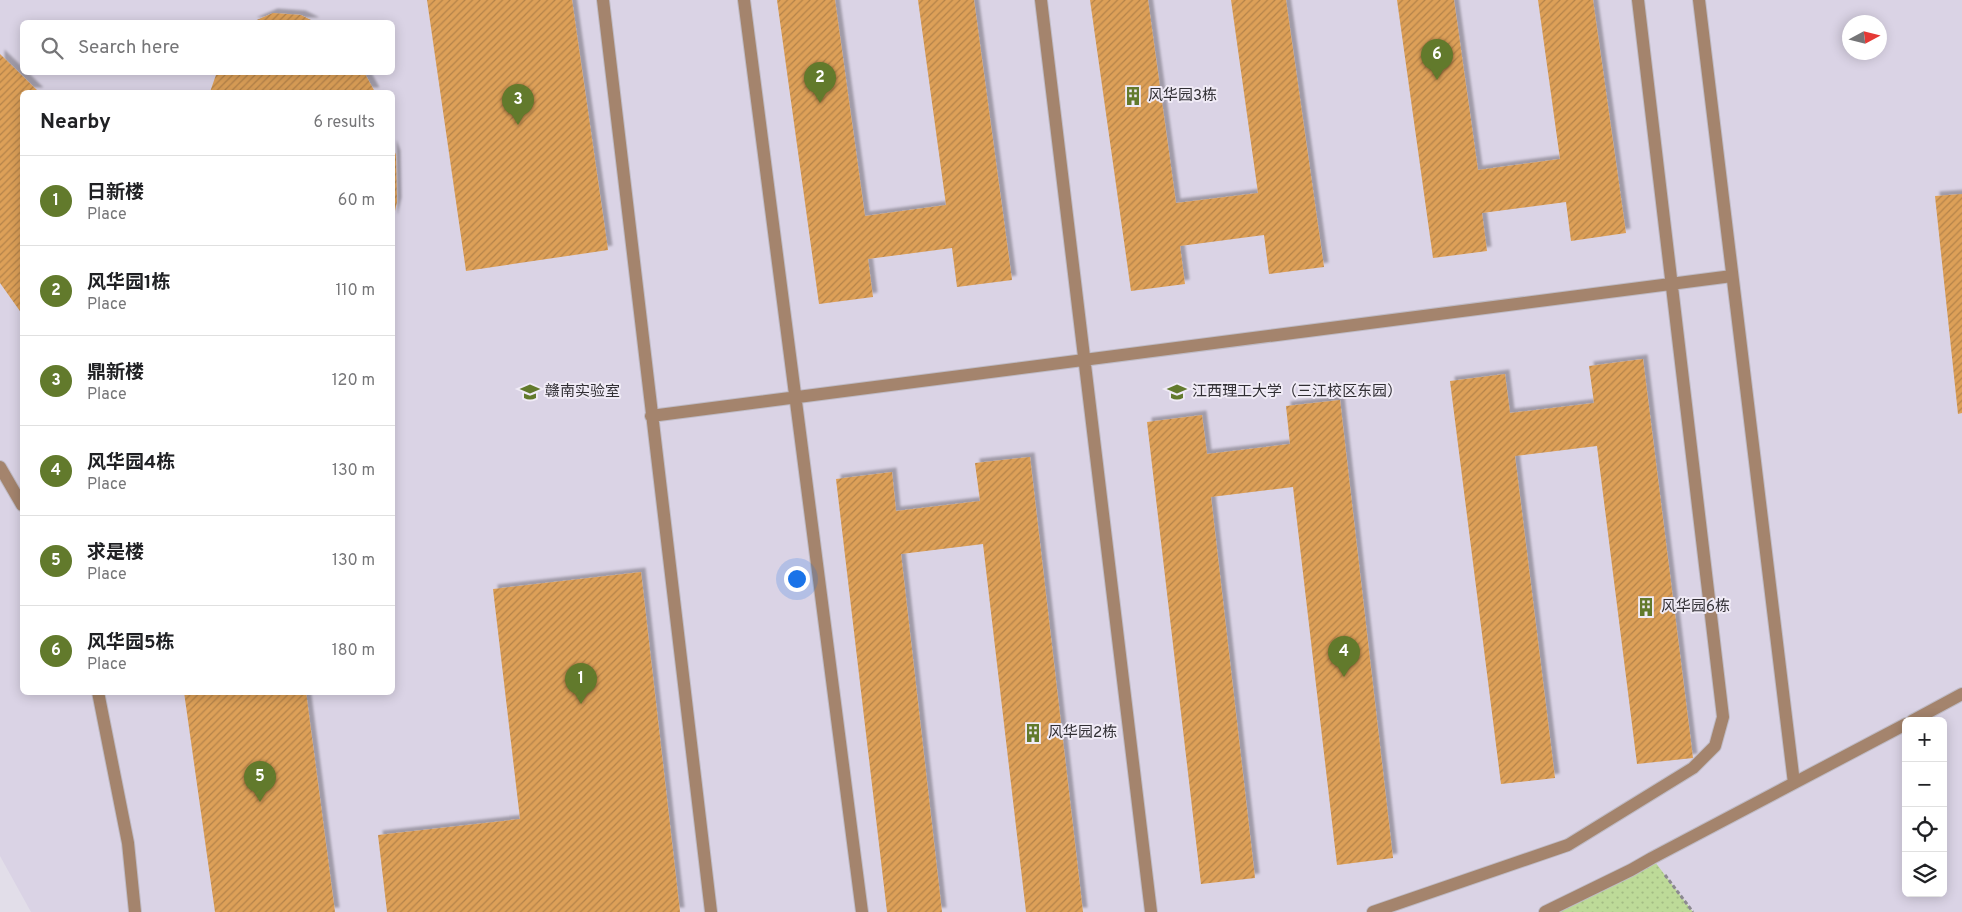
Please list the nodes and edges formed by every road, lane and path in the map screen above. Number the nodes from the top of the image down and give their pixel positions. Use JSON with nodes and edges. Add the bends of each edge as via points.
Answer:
{"nodes":[{"id":1,"x":604,"y":0,"type":"edge"},
{"id":2,"x":744,"y":0,"type":"edge"},
{"id":3,"x":1042,"y":0,"type":"edge"},
{"id":4,"x":1638,"y":0,"type":"edge"},
{"id":5,"x":1699,"y":0,"type":"edge"},
{"id":6,"x":1732,"y":276,"type":"junction"},
{"id":7,"x":1673,"y":284,"type":"junction"},
{"id":8,"x":1084,"y":360,"type":"junction"},
{"id":9,"x":794,"y":398,"type":"junction"},
{"id":10,"x":652,"y":416,"type":"junction"},
{"id":11,"x":0,"y":467,"type":"edge"},
{"id":12,"x":20,"y":502,"type":"edge"},
{"id":13,"x":1962,"y":694,"type":"edge"},
{"id":14,"x":99,"y":695,"type":"edge"},
{"id":15,"x":1919,"y":717,"type":"edge"},
{"id":16,"x":1902,"y":726,"type":"edge"},
{"id":17,"x":1794,"y":783,"type":"junction"},
{"id":18,"x":1652,"y":858,"type":"junction"},
{"id":19,"x":135,"y":912,"type":"edge"},
{"id":20,"x":711,"y":912,"type":"edge"},
{"id":21,"x":862,"y":912,"type":"edge"},
{"id":22,"x":1151,"y":912,"type":"edge"},
{"id":23,"x":1373,"y":912,"type":"edge"},
{"id":24,"x":1545,"y":912,"type":"edge"},
{"id":25,"x":1693,"y":912,"type":"edge"}],
"edges":[{"from":1,"to":10,"type":"street"},
{"from":2,"to":9,"type":"street"},
{"from":3,"to":8,"type":"street"},
{"from":4,"to":7,"type":"street"},
{"from":5,"to":6,"type":"street"},
{"from":6,"to":7,"type":"street"},
{"from":6,"to":17,"type":"street"},
{"from":7,"to":8,"type":"street"},
{"from":7,"to":23,"type":"street","via":[[1723,717],[1715,746],[1693,768],[1568,845]]},
{"from":8,"to":9,"type":"street"},
{"from":8,"to":22,"type":"street"},
{"from":9,"to":10,"type":"street"},
{"from":9,"to":21,"type":"street"},
{"from":10,"to":20,"type":"street"},
{"from":11,"to":12,"type":"street"},
{"from":13,"to":15,"type":"street"},
{"from":14,"to":19,"type":"street","via":[[128,844]]},
{"from":16,"to":17,"type":"street"},
{"from":17,"to":18,"type":"street"},
{"from":18,"to":24,"type":"street"},
{"from":18,"to":25,"type":"path"}]}
